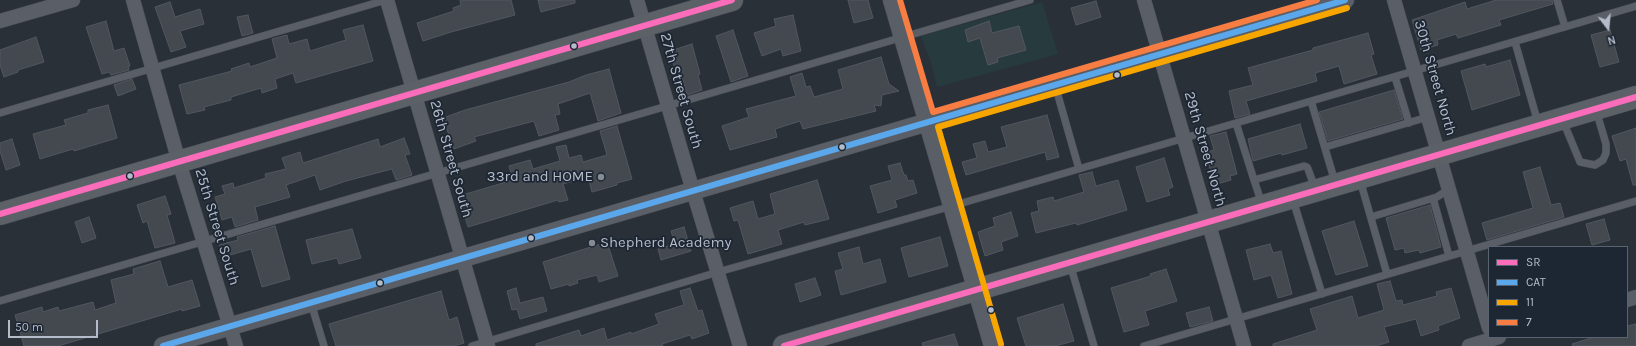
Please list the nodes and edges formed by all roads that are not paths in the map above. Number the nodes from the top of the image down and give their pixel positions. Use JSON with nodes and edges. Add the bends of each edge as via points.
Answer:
{"nodes":[{"id":1,"x":73,"y":0,"type":"edge"},
{"id":2,"x":133,"y":0,"type":"edge"},
{"id":3,"x":387,"y":0,"type":"edge"},
{"id":4,"x":637,"y":0,"type":"edge"},
{"id":5,"x":732,"y":0,"type":"edge"},
{"id":6,"x":892,"y":0,"type":"edge"},
{"id":7,"x":1030,"y":0,"type":"edge"},
{"id":8,"x":1144,"y":0,"type":"edge"},
{"id":9,"x":1346,"y":0,"type":"edge"},
{"id":10,"x":1394,"y":0,"type":"edge"},
{"id":11,"x":1557,"y":0,"type":"edge"},
{"id":12,"x":1636,"y":6,"type":"edge"},
{"id":13,"x":0,"y":21,"type":"edge"},
{"id":14,"x":644,"y":26,"type":"junction"},
{"id":15,"x":1565,"y":27,"type":"junction"},
{"id":16,"x":903,"y":37,"type":"junction"},
{"id":17,"x":1515,"y":42,"type":"junction"},
{"id":18,"x":1160,"y":54,"type":"junction"},
{"id":19,"x":152,"y":68,"type":"junction"},
{"id":20,"x":1416,"y":71,"type":"junction"},
{"id":21,"x":1395,"y":77,"type":"junction"},
{"id":22,"x":1055,"y":85,"type":"junction"},
{"id":23,"x":414,"y":93,"type":"junction"},
{"id":24,"x":1636,"y":97,"type":"edge"},
{"id":25,"x":1311,"y":102,"type":"junction"},
{"id":26,"x":668,"y":106,"type":"junction"},
{"id":27,"x":1596,"y":108,"type":"junction"},
{"id":28,"x":0,"y":113,"type":"edge"},
{"id":29,"x":1428,"y":117,"type":"junction"},
{"id":30,"x":1562,"y":118,"type":"junction"},
{"id":31,"x":928,"y":122,"type":"junction"},
{"id":32,"x":1236,"y":123,"type":"junction"},
{"id":33,"x":1409,"y":123,"type":"junction"},
{"id":34,"x":1539,"y":125,"type":"junction"},
{"id":35,"x":1184,"y":138,"type":"junction"},
{"id":36,"x":1325,"y":148,"type":"junction"},
{"id":37,"x":1439,"y":154,"type":"junction"},
{"id":38,"x":179,"y":162,"type":"junction"},
{"id":39,"x":1080,"y":169,"type":"junction"},
{"id":40,"x":438,"y":174,"type":"junction"},
{"id":41,"x":1359,"y":178,"type":"junction"},
{"id":42,"x":1254,"y":180,"type":"junction"},
{"id":43,"x":1326,"y":187,"type":"junction"},
{"id":44,"x":1449,"y":189,"type":"junction"},
{"id":45,"x":693,"y":191,"type":"junction"},
{"id":46,"x":1292,"y":197,"type":"junction"},
{"id":47,"x":1433,"y":198,"type":"junction"},
{"id":48,"x":1636,"y":201,"type":"edge"},
{"id":49,"x":952,"y":206,"type":"junction"},
{"id":50,"x":1263,"y":206,"type":"junction"},
{"id":51,"x":0,"y":214,"type":"edge"},
{"id":52,"x":1371,"y":217,"type":"junction"},
{"id":53,"x":1208,"y":222,"type":"junction"},
{"id":54,"x":204,"y":242,"type":"junction"},
{"id":55,"x":1467,"y":251,"type":"junction"},
{"id":56,"x":1449,"y":256,"type":"junction"},
{"id":57,"x":462,"y":259,"type":"junction"},
{"id":58,"x":1070,"y":262,"type":"junction"},
{"id":59,"x":718,"y":272,"type":"junction"},
{"id":60,"x":1387,"y":274,"type":"junction"},
{"id":61,"x":976,"y":290,"type":"junction"},
{"id":62,"x":1322,"y":294,"type":"junction"},
{"id":63,"x":0,"y":301,"type":"edge"},
{"id":64,"x":311,"y":303,"type":"junction"},
{"id":65,"x":1236,"y":319,"type":"junction"},
{"id":66,"x":1488,"y":320,"type":"edge"},
{"id":67,"x":230,"y":326,"type":"junction"},
{"id":68,"x":1490,"y":338,"type":"edge"},
{"id":69,"x":487,"y":344,"type":"edge"},
{"id":70,"x":163,"y":346,"type":"edge"},
{"id":71,"x":236,"y":346,"type":"edge"},
{"id":72,"x":324,"y":346,"type":"edge"},
{"id":73,"x":472,"y":346,"type":"edge"},
{"id":74,"x":740,"y":346,"type":"edge"},
{"id":75,"x":784,"y":346,"type":"edge"},
{"id":76,"x":993,"y":346,"type":"edge"},
{"id":77,"x":1094,"y":346,"type":"edge"},
{"id":78,"x":1144,"y":346,"type":"edge"},
{"id":79,"x":1244,"y":346,"type":"edge"},
{"id":80,"x":1469,"y":346,"type":"edge"}],
"edges":[{"from":1,"to":13,"type":"street"},
{"from":2,"to":19,"type":"street","name":"25th Street South"},
{"from":3,"to":19,"type":"lane"},
{"from":3,"to":23,"type":"street","name":"26th Street South"},
{"from":4,"to":14,"type":"street","name":"27th Street South"},
{"from":5,"to":14,"type":"main road"},
{"from":6,"to":16,"type":"street"},
{"from":7,"to":16,"type":"lane"},
{"from":8,"to":18,"type":"street","name":"29th Street North"},
{"from":9,"to":18,"type":"street"},
{"from":10,"to":20,"type":"street","name":"30th Street North"},
{"from":11,"to":15,"type":"lane"},
{"from":12,"to":15,"type":"lane"},
{"from":14,"to":23,"type":"main road"},
{"from":14,"to":26,"type":"street","name":"27th Street South"},
{"from":15,"to":17,"type":"lane"},
{"from":16,"to":26,"type":"lane"},
{"from":16,"to":31,"type":"street"},
{"from":17,"to":20,"type":"lane"},
{"from":17,"to":34,"type":"lane"},
{"from":18,"to":22,"type":"street"},
{"from":18,"to":35,"type":"street","name":"29th Street North"},
{"from":19,"to":28,"type":"lane"},
{"from":19,"to":38,"type":"street","name":"25th Street South"},
{"from":20,"to":21,"type":"lane"},
{"from":20,"to":29,"type":"street","name":"30th Street North"},
{"from":21,"to":25,"type":"lane"},
{"from":21,"to":33,"type":"lane"},
{"from":22,"to":31,"type":"street"},
{"from":22,"to":39,"type":"lane"},
{"from":23,"to":38,"type":"main road"},
{"from":23,"to":40,"type":"street","name":"26th Street South"},
{"from":24,"to":27,"type":"main road"},
{"from":25,"to":32,"type":"lane"},
{"from":25,"to":36,"type":"lane"},
{"from":26,"to":40,"type":"lane"},
{"from":26,"to":45,"type":"street","name":"27th Street South"},
{"from":27,"to":30,"type":"main road"},
{"from":27,"to":30,"type":"lane","via":[[1606,153],[1603,160],[1595,165],[1580,162]]},
{"from":29,"to":33,"type":"lane"},
{"from":29,"to":37,"type":"street","name":"30th Street North"},
{"from":30,"to":34,"type":"main road"},
{"from":31,"to":45,"type":"street"},
{"from":31,"to":49,"type":"street"},
{"from":32,"to":35,"type":"lane"},
{"from":32,"to":42,"type":"lane"},
{"from":33,"to":36,"type":"lane"},
{"from":34,"to":37,"type":"main road"},
{"from":35,"to":39,"type":"lane"},
{"from":35,"to":53,"type":"street","name":"29th Street North"},
{"from":36,"to":43,"type":"lane"},
{"from":37,"to":41,"type":"main road"},
{"from":37,"to":44,"type":"street","name":"30th Street North"},
{"from":38,"to":51,"type":"main road"},
{"from":38,"to":54,"type":"street","name":"25th Street South"},
{"from":39,"to":49,"type":"lane"},
{"from":40,"to":54,"type":"lane"},
{"from":40,"to":57,"type":"street","name":"26th Street South"},
{"from":41,"to":43,"type":"main road"},
{"from":41,"to":52,"type":"lane"},
{"from":42,"to":43,"type":"lane","via":[[1304,166]]},
{"from":42,"to":50,"type":"lane"},
{"from":43,"to":46,"type":"main road"},
{"from":44,"to":47,"type":"lane"},
{"from":44,"to":55,"type":"street","name":"30th Street North"},
{"from":45,"to":57,"type":"street"},
{"from":45,"to":59,"type":"street","name":"27th Street South"},
{"from":46,"to":50,"type":"main road"},
{"from":46,"to":62,"type":"lane"},
{"from":47,"to":52,"type":"lane"},
{"from":47,"to":56,"type":"lane"},
{"from":48,"to":55,"type":"lane"},
{"from":49,"to":59,"type":"lane"},
{"from":49,"to":61,"type":"street"},
{"from":50,"to":53,"type":"main road"},
{"from":52,"to":60,"type":"lane"},
{"from":53,"to":58,"type":"main road"},
{"from":53,"to":65,"type":"street","name":"29th Street North"},
{"from":54,"to":63,"type":"lane"},
{"from":54,"to":67,"type":"street","name":"25th Street South"},
{"from":55,"to":56,"type":"lane"},
{"from":55,"to":66,"type":"street","name":"30th Street North"},
{"from":56,"to":60,"type":"lane"},
{"from":57,"to":64,"type":"street"},
{"from":57,"to":69,"type":"street","name":"26th Street South"},
{"from":58,"to":61,"type":"main road"},
{"from":58,"to":77,"type":"lane"},
{"from":59,"to":69,"type":"lane"},
{"from":59,"to":74,"type":"street","name":"27th Street South"},
{"from":60,"to":62,"type":"lane"},
{"from":61,"to":75,"type":"main road"},
{"from":61,"to":76,"type":"street"},
{"from":62,"to":65,"type":"lane"},
{"from":64,"to":67,"type":"street"},
{"from":64,"to":72,"type":"lane"},
{"from":65,"to":78,"type":"lane"},
{"from":65,"to":79,"type":"street","name":"29th Street North"},
{"from":67,"to":70,"type":"street"},
{"from":67,"to":71,"type":"street","name":"25th Street South"},
{"from":68,"to":80,"type":"street"},
{"from":69,"to":73,"type":"lane"}]}
